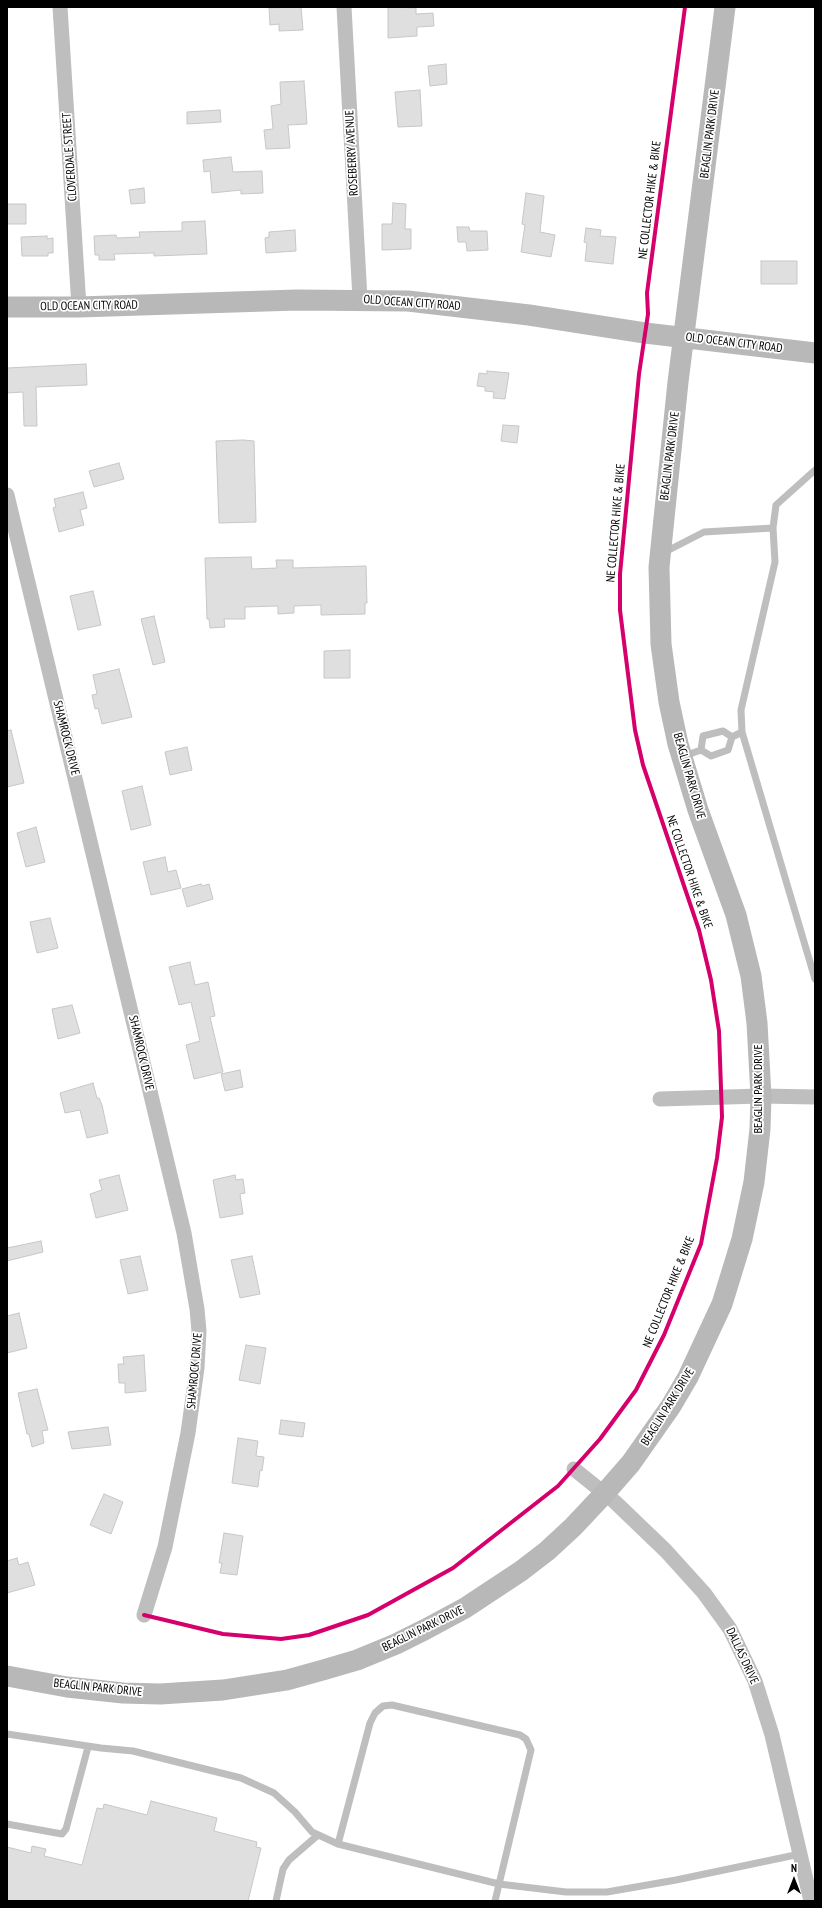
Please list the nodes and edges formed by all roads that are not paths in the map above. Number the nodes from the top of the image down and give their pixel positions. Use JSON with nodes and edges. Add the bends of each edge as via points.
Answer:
{"nodes":[{"id":1,"x":60,"y":7,"type":"edge"},
{"id":2,"x":344,"y":7,"type":"edge"},
{"id":3,"x":725,"y":7,"type":"edge"},
{"id":4,"x":360,"y":299,"type":"junction"},
{"id":5,"x":7,"y":307,"type":"edge"},
{"id":6,"x":79,"y":307,"type":"junction"},
{"id":7,"x":684,"y":338,"type":"junction"},
{"id":8,"x":815,"y":353,"type":"edge"},
{"id":9,"x":815,"y":470,"type":"edge"},
{"id":10,"x":7,"y":495,"type":"edge"},
{"id":11,"x":772,"y":528,"type":"junction"},
{"id":12,"x":660,"y":554,"type":"junction"},
{"id":13,"x":742,"y":732,"type":"junction"},
{"id":14,"x":732,"y":737,"type":"junction"},
{"id":15,"x":691,"y":753,"type":"junction"},
{"id":16,"x":815,"y":979,"type":"edge"},
{"id":17,"x":761,"y":1096,"type":"junction"},
{"id":18,"x":815,"y":1097,"type":"edge"},
{"id":19,"x":660,"y":1099,"type":"dead end"},
{"id":20,"x":574,"y":1468,"type":"dead end"},
{"id":21,"x":604,"y":1494,"type":"junction"},
{"id":22,"x":144,"y":1615,"type":"dead end"},
{"id":23,"x":7,"y":1676,"type":"edge"},
{"id":24,"x":7,"y":1734,"type":"edge"},
{"id":25,"x":88,"y":1747,"type":"junction"},
{"id":26,"x":7,"y":1824,"type":"edge"},
{"id":27,"x":318,"y":1835,"type":"junction"},
{"id":28,"x":338,"y":1844,"type":"junction"},
{"id":29,"x":801,"y":1854,"type":"junction"},
{"id":30,"x":499,"y":1884,"type":"junction"},
{"id":31,"x":276,"y":1901,"type":"edge"},
{"id":32,"x":496,"y":1901,"type":"edge"},
{"id":33,"x":811,"y":1901,"type":"edge"}],
"edges":[{"from":1,"to":6,"type":"street","name":"CLOVERDALE STREET"},
{"from":2,"to":4,"type":"street","name":"ROSEBERRY AVENUE"},
{"from":3,"to":7,"type":"main road","name":"BEAGLIN PARK DRIVE"},
{"from":4,"to":6,"type":"main road","name":"OLD OCEAN CITY ROAD"},
{"from":4,"to":7,"type":"main road","name":"OLD OCEAN CITY ROAD","via":[[459,306]]},
{"from":5,"to":6,"type":"main road","name":"OLD OCEAN CITY ROAD"},
{"from":7,"to":8,"type":"main road","name":"OLD OCEAN CITY ROAD"},
{"from":7,"to":12,"type":"main road","name":"BEAGLIN PARK DRIVE"},
{"from":9,"to":11,"type":"lane","via":[[776,506]]},
{"from":10,"to":22,"type":"street","name":"SHAMROCK DRIVE","via":[[184,1232],[197,1310],[197,1368],[188,1433],[165,1547]]},
{"from":11,"to":12,"type":"lane","via":[[704,532]]},
{"from":11,"to":13,"type":"lane","via":[[775,562],[741,710]]},
{"from":12,"to":15,"type":"main road","name":"BEAGLIN PARK DRIVE","via":[[661,644],[669,702]]},
{"from":13,"to":14,"type":"lane"},
{"from":13,"to":16,"type":"lane"},
{"from":14,"to":15,"type":"lane","via":[[728,750],[711,756]]},
{"from":14,"to":15,"type":"lane","via":[[722,731],[703,736]]},
{"from":15,"to":17,"type":"main road","name":"BEAGLIN PARK DRIVE","via":[[698,810],[730,894],[744,946],[757,1023]]},
{"from":17,"to":18,"type":"street"},
{"from":17,"to":19,"type":"street"},
{"from":17,"to":21,"type":"main road","name":"BEAGLIN PARK DRIVE","via":[[749,1210],[722,1304],[688,1377],[671,1406],[631,1463]]},
{"from":20,"to":21,"type":"street","name":"DALLAS DRIVE"},
{"from":21,"to":23,"type":"main road","name":"BEAGLIN PARK DRIVE","via":[[547,1551],[492,1592],[396,1644],[357,1660],[253,1686],[160,1694],[91,1690]]},
{"from":21,"to":29,"type":"street","name":"DALLAS DRIVE","via":[[689,1576],[730,1629],[755,1681]]},
{"from":24,"to":25,"type":"lane"},
{"from":25,"to":26,"type":"lane","via":[[66,1829],[62,1834]]},
{"from":25,"to":27,"type":"lane","via":[[133,1751],[241,1778],[274,1793]]},
{"from":27,"to":28,"type":"lane"},
{"from":27,"to":31,"type":"lane","via":[[289,1860],[284,1869]]},
{"from":28,"to":30,"type":"lane"},
{"from":28,"to":30,"type":"lane","via":[[370,1723],[375,1713],[384,1706],[392,1705],[520,1735],[526,1739],[531,1750]]},
{"from":29,"to":30,"type":"lane","via":[[607,1892],[566,1892]]},
{"from":29,"to":33,"type":"street","name":"DALLAS DRIVE"},
{"from":30,"to":32,"type":"lane"}]}
